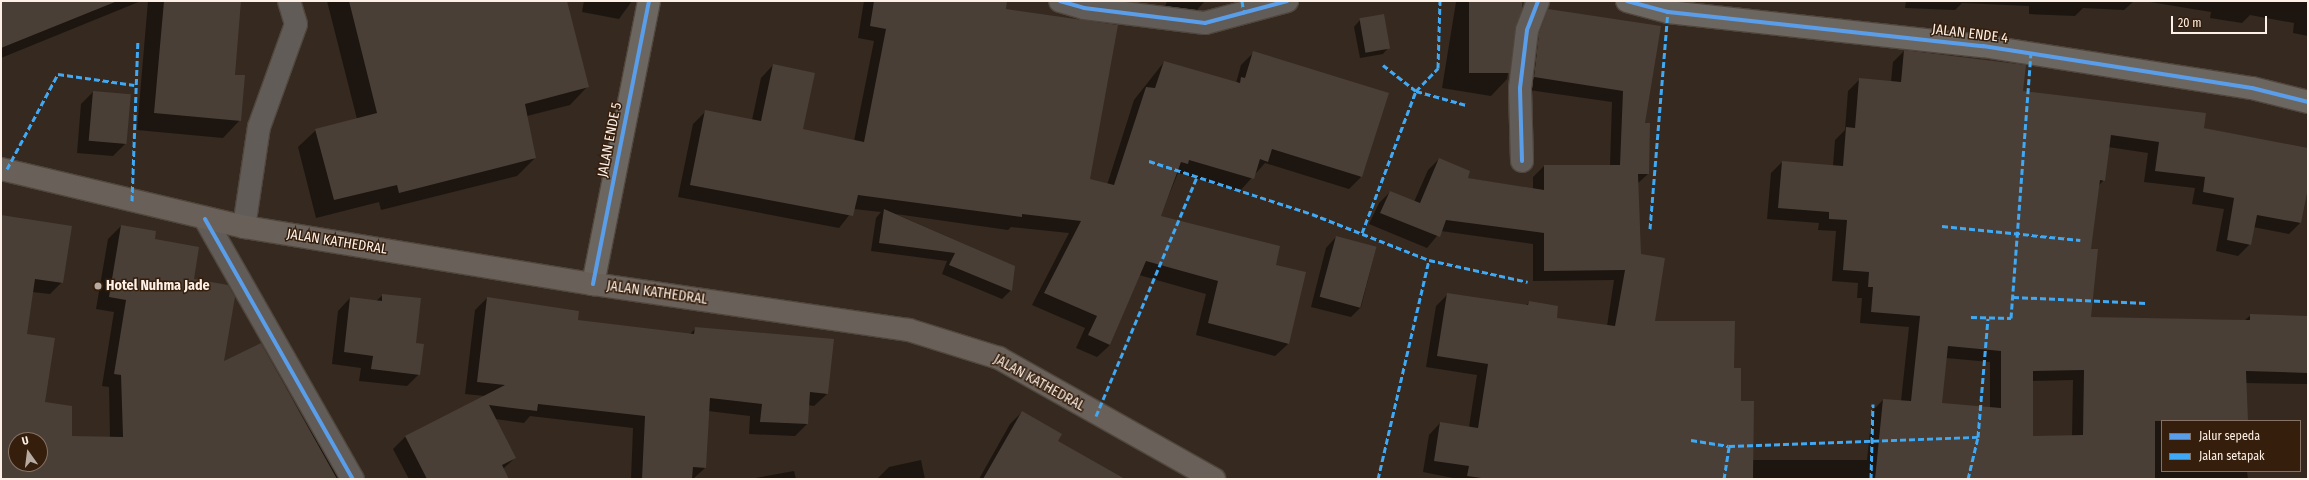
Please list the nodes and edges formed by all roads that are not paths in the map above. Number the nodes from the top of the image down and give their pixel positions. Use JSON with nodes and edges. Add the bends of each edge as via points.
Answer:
{"nodes":[{"id":1,"x":289,"y":1,"type":"edge"},
{"id":2,"x":649,"y":1,"type":"edge"},
{"id":3,"x":1060,"y":1,"type":"edge"},
{"id":4,"x":1287,"y":1,"type":"edge"},
{"id":5,"x":1538,"y":1,"type":"edge"},
{"id":6,"x":1627,"y":1,"type":"edge"},
{"id":7,"x":2308,"y":102,"type":"edge"},
{"id":8,"x":1522,"y":161,"type":"dead end"},
{"id":9,"x":1,"y":169,"type":"edge"},
{"id":10,"x":206,"y":219,"type":"junction"},
{"id":11,"x":244,"y":227,"type":"junction"},
{"id":12,"x":593,"y":284,"type":"junction"},
{"id":13,"x":353,"y":479,"type":"edge"},
{"id":14,"x":1214,"y":479,"type":"edge"}],
"edges":[{"from":1,"to":11,"type":"street","via":[[296,24],[259,128]]},
{"from":2,"to":12,"type":"street","name":"JALAN ENDE 5"},
{"from":3,"to":4,"type":"street","via":[[1084,8],[1205,22]]},
{"from":5,"to":8,"type":"street","via":[[1527,30],[1520,88]]},
{"from":6,"to":7,"type":"street","name":"JALAN ENDE 4","via":[[1668,12],[1983,46],[2252,88]]},
{"from":9,"to":10,"type":"highway","name":"JALAN KATHEDRAL"},
{"from":10,"to":11,"type":"highway","name":"JALAN KATHEDRAL"},
{"from":10,"to":13,"type":"street"},
{"from":11,"to":12,"type":"highway","name":"JALAN KATHEDRAL"},
{"from":12,"to":14,"type":"highway","name":"JALAN KATHEDRAL","via":[[909,330],[999,358]]}]}
